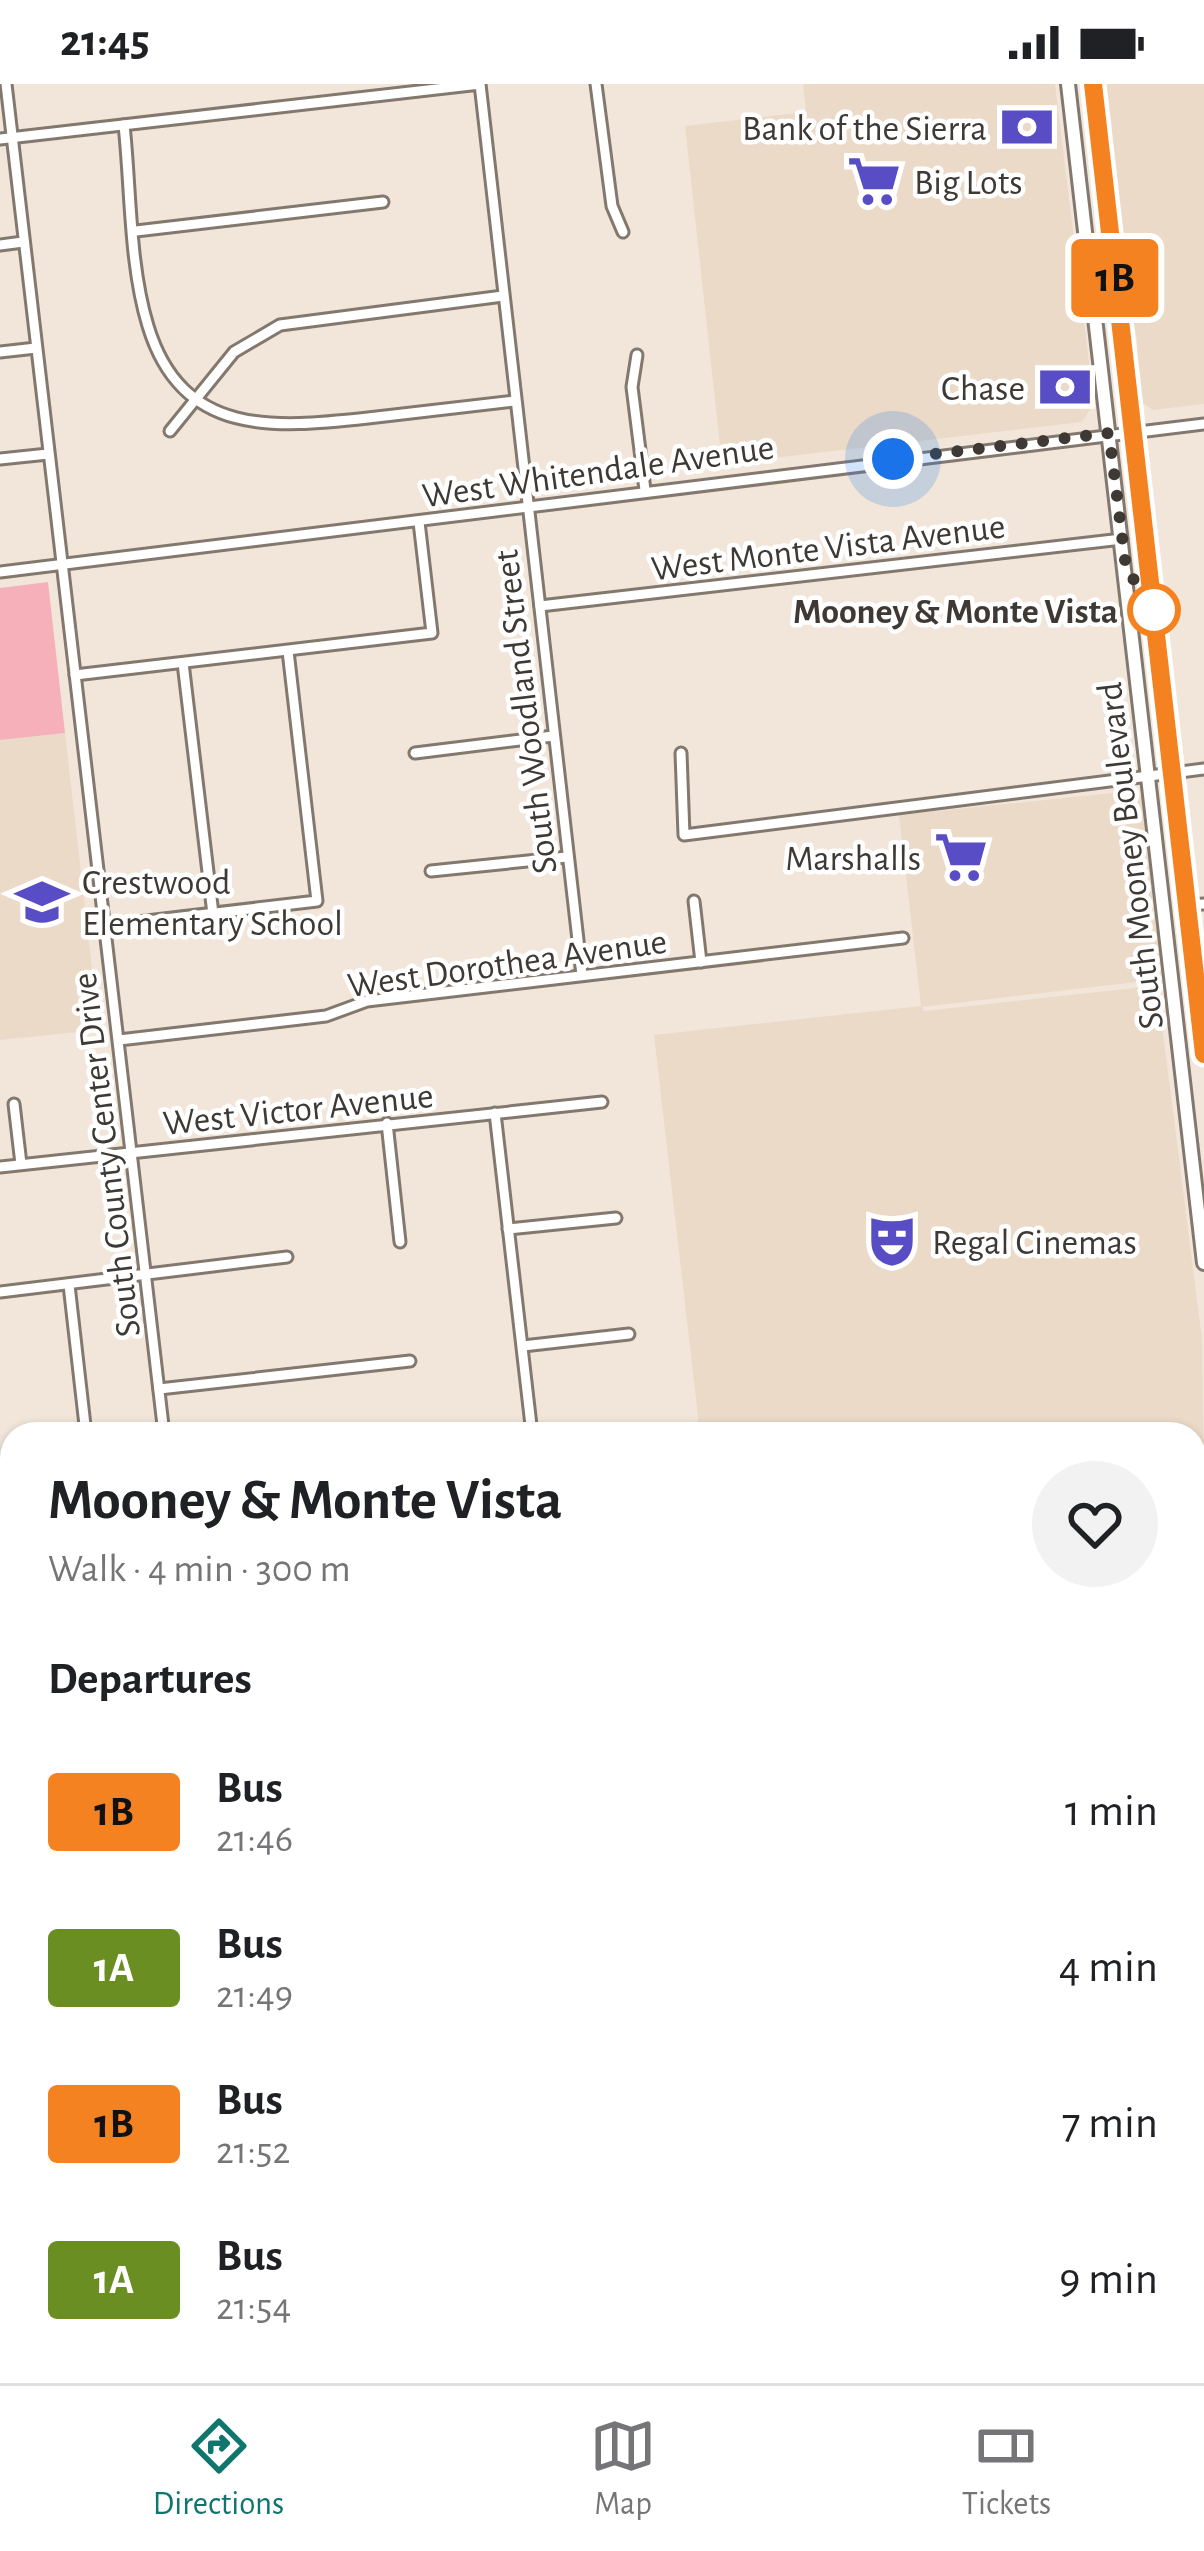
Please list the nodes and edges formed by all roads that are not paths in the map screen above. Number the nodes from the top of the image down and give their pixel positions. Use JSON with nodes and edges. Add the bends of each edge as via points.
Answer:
{"nodes":[{"id":1,"x":6,"y":84,"type":"edge"},
{"id":2,"x":344,"y":84,"type":"edge"},
{"id":3,"x":480,"y":84,"type":"edge"},
{"id":4,"x":596,"y":84,"type":"edge"},
{"id":5,"x":1068,"y":84,"type":"edge"},
{"id":6,"x":1093,"y":84,"type":"edge"},
{"id":7,"x":346,"y":98,"type":"junction"},
{"id":8,"x":124,"y":125,"type":"junction"},
{"id":9,"x":6,"y":138,"type":"edge"},
{"id":10,"x":383,"y":202,"type":"dead end"},
{"id":11,"x":136,"y":231,"type":"junction"},
{"id":12,"x":622,"y":232,"type":"dead end"},
{"id":13,"x":23,"y":242,"type":"junction"},
{"id":14,"x":0,"y":245,"type":"edge"},
{"id":15,"x":502,"y":296,"type":"junction"},
{"id":16,"x":36,"y":348,"type":"junction"},
{"id":17,"x":0,"y":352,"type":"edge"},
{"id":18,"x":637,"y":356,"type":"dead end"},
{"id":19,"x":196,"y":398,"type":"junction"},
{"id":20,"x":514,"y":401,"type":"junction"},
{"id":21,"x":1204,"y":424,"type":"edge"},
{"id":22,"x":170,"y":430,"type":"dead end"},
{"id":23,"x":1134,"y":430,"type":"junction"},
{"id":24,"x":1109,"y":433,"type":"junction"},
{"id":25,"x":48,"y":454,"type":"junction"},
{"id":26,"x":0,"y":459,"type":"edge"},
{"id":27,"x":645,"y":490,"type":"junction"},
{"id":28,"x":527,"y":509,"type":"junction"},
{"id":29,"x":419,"y":522,"type":"junction"},
{"id":30,"x":1122,"y":539,"type":"junction"},
{"id":31,"x":62,"y":565,"type":"junction"},
{"id":32,"x":0,"y":572,"type":"edge"},
{"id":33,"x":540,"y":606,"type":"junction"},
{"id":34,"x":288,"y":651,"type":"junction"},
{"id":35,"x":183,"y":663,"type":"junction"},
{"id":36,"x":75,"y":675,"type":"junction"},
{"id":37,"x":554,"y":736,"type":"junction"},
{"id":38,"x":415,"y":753,"type":"dead end"},
{"id":39,"x":681,"y":753,"type":"dead end"},
{"id":40,"x":1204,"y":770,"type":"edge"},
{"id":41,"x":1172,"y":773,"type":"junction"},
{"id":42,"x":1150,"y":777,"type":"junction"},
{"id":43,"x":567,"y":857,"type":"junction"},
{"id":44,"x":430,"y":871,"type":"dead end"},
{"id":45,"x":694,"y":902,"type":"dead end"},
{"id":46,"x":1204,"y":904,"type":"edge"},
{"id":47,"x":1188,"y":905,"type":"junction"},
{"id":48,"x":213,"y":914,"type":"junction"},
{"id":49,"x":104,"y":926,"type":"junction"},
{"id":50,"x":903,"y":938,"type":"dead end"},
{"id":51,"x":701,"y":962,"type":"junction"},
{"id":52,"x":582,"y":975,"type":"junction"},
{"id":53,"x":119,"y":1040,"type":"junction"},
{"id":54,"x":1204,"y":1053,"type":"edge"},
{"id":55,"x":602,"y":1102,"type":"dead end"},
{"id":56,"x":14,"y":1104,"type":"dead end"},
{"id":57,"x":495,"y":1113,"type":"junction"},
{"id":58,"x":387,"y":1124,"type":"junction"},
{"id":59,"x":131,"y":1154,"type":"junction"},
{"id":60,"x":21,"y":1164,"type":"junction"},
{"id":61,"x":0,"y":1167,"type":"edge"},
{"id":62,"x":616,"y":1218,"type":"dead end"},
{"id":63,"x":508,"y":1229,"type":"junction"},
{"id":64,"x":400,"y":1242,"type":"dead end"},
{"id":65,"x":1203,"y":1242,"type":"edge"},
{"id":66,"x":287,"y":1257,"type":"dead end"},
{"id":67,"x":1204,"y":1263,"type":"edge"},
{"id":68,"x":147,"y":1276,"type":"junction"},
{"id":69,"x":70,"y":1285,"type":"junction"},
{"id":70,"x":0,"y":1292,"type":"edge"},
{"id":71,"x":629,"y":1334,"type":"dead end"},
{"id":72,"x":523,"y":1346,"type":"junction"},
{"id":73,"x":410,"y":1360,"type":"dead end"},
{"id":74,"x":159,"y":1389,"type":"junction"},
{"id":75,"x":85,"y":1422,"type":"edge"},
{"id":76,"x":163,"y":1422,"type":"edge"},
{"id":77,"x":531,"y":1422,"type":"edge"}],
"edges":[{"from":1,"to":9,"type":"street","name":"South County Center Drive"},
{"from":2,"to":7,"type":"street"},
{"from":3,"to":7,"type":"street"},
{"from":3,"to":15,"type":"street","name":"South Woodland Street"},
{"from":4,"to":12,"type":"street","via":[[611,206]]},
{"from":5,"to":24,"type":"main road","name":"South Mooney Boulevard"},
{"from":6,"to":23,"type":"main road","name":"South Mooney Boulevard"},
{"from":7,"to":8,"type":"street"},
{"from":8,"to":9,"type":"street"},
{"from":8,"to":11,"type":"street"},
{"from":9,"to":13,"type":"street","name":"South County Center Drive"},
{"from":10,"to":11,"type":"street"},
{"from":11,"to":19,"type":"street","via":[[153,338]]},
{"from":13,"to":14,"type":"street"},
{"from":13,"to":16,"type":"street","name":"South County Center Drive"},
{"from":15,"to":19,"type":"street","via":[[280,325],[234,352]]},
{"from":15,"to":20,"type":"street","name":"South Woodland Street"},
{"from":16,"to":17,"type":"street"},
{"from":16,"to":25,"type":"street","name":"South County Center Drive"},
{"from":18,"to":27,"type":"street","via":[[632,387]]},
{"from":19,"to":20,"type":"street","via":[[230,418],[280,428]]},
{"from":19,"to":22,"type":"street"},
{"from":20,"to":28,"type":"street","name":"South Woodland Street"},
{"from":21,"to":23,"type":"street","name":"West Whitendale Avenue"},
{"from":23,"to":24,"type":"street","name":"West Whitendale Avenue"},
{"from":23,"to":41,"type":"main road","name":"South Mooney Boulevard"},
{"from":24,"to":27,"type":"street","name":"West Whitendale Avenue"},
{"from":24,"to":30,"type":"main road","name":"South Mooney Boulevard"},
{"from":25,"to":26,"type":"street"},
{"from":25,"to":31,"type":"street","name":"South County Center Drive"},
{"from":27,"to":28,"type":"street","name":"West Whitendale Avenue"},
{"from":28,"to":29,"type":"street","name":"West Whitendale Avenue"},
{"from":28,"to":33,"type":"street","name":"South Woodland Street"},
{"from":29,"to":31,"type":"street","name":"West Whitendale Avenue"},
{"from":29,"to":34,"type":"street","via":[[432,633]]},
{"from":30,"to":33,"type":"street","name":"West Monte Vista Avenue"},
{"from":30,"to":42,"type":"main road","name":"South Mooney Boulevard"},
{"from":31,"to":32,"type":"street","name":"West Whitendale Avenue"},
{"from":31,"to":36,"type":"street","name":"South County Center Drive"},
{"from":33,"to":37,"type":"street","name":"South Woodland Street"},
{"from":34,"to":35,"type":"street"},
{"from":34,"to":48,"type":"street","via":[[317,901]]},
{"from":35,"to":36,"type":"street"},
{"from":35,"to":48,"type":"street"},
{"from":36,"to":49,"type":"street","name":"South County Center Drive"},
{"from":37,"to":38,"type":"street"},
{"from":37,"to":43,"type":"street","name":"South Woodland Street"},
{"from":39,"to":42,"type":"street","via":[[684,835]]},
{"from":40,"to":41,"type":"street"},
{"from":41,"to":42,"type":"street"},
{"from":41,"to":47,"type":"main road","name":"South Mooney Boulevard"},
{"from":42,"to":65,"type":"main road","name":"South Mooney Boulevard"},
{"from":43,"to":44,"type":"street"},
{"from":43,"to":52,"type":"street","name":"South Woodland Street"},
{"from":45,"to":51,"type":"street"},
{"from":46,"to":47,"type":"street"},
{"from":47,"to":54,"type":"main road","name":"South Mooney Boulevard"},
{"from":48,"to":49,"type":"street"},
{"from":49,"to":53,"type":"street","name":"South County Center Drive"},
{"from":50,"to":51,"type":"street","name":"West Dorothea Avenue"},
{"from":51,"to":52,"type":"street","name":"West Dorothea Avenue"},
{"from":52,"to":53,"type":"street","name":"West Dorothea Avenue"},
{"from":53,"to":59,"type":"street","name":"South County Center Drive"},
{"from":55,"to":57,"type":"street","name":"West Victor Avenue"},
{"from":56,"to":60,"type":"street"},
{"from":57,"to":58,"type":"street","name":"West Victor Avenue"},
{"from":57,"to":63,"type":"street"},
{"from":58,"to":59,"type":"street","name":"West Victor Avenue"},
{"from":58,"to":64,"type":"street"},
{"from":59,"to":60,"type":"street","name":"West Victor Avenue"},
{"from":59,"to":68,"type":"street","name":"South County Center Drive"},
{"from":60,"to":61,"type":"street","name":"West Victor Avenue"},
{"from":62,"to":63,"type":"street"},
{"from":63,"to":72,"type":"street"},
{"from":65,"to":67,"type":"main road","name":"South Mooney Boulevard"},
{"from":66,"to":68,"type":"street"},
{"from":68,"to":69,"type":"street"},
{"from":68,"to":74,"type":"street","name":"South County Center Drive"},
{"from":69,"to":70,"type":"street"},
{"from":69,"to":75,"type":"street"},
{"from":71,"to":72,"type":"street"},
{"from":72,"to":77,"type":"street"},
{"from":73,"to":74,"type":"street"},
{"from":74,"to":76,"type":"street","name":"South County Center Drive"}]}
